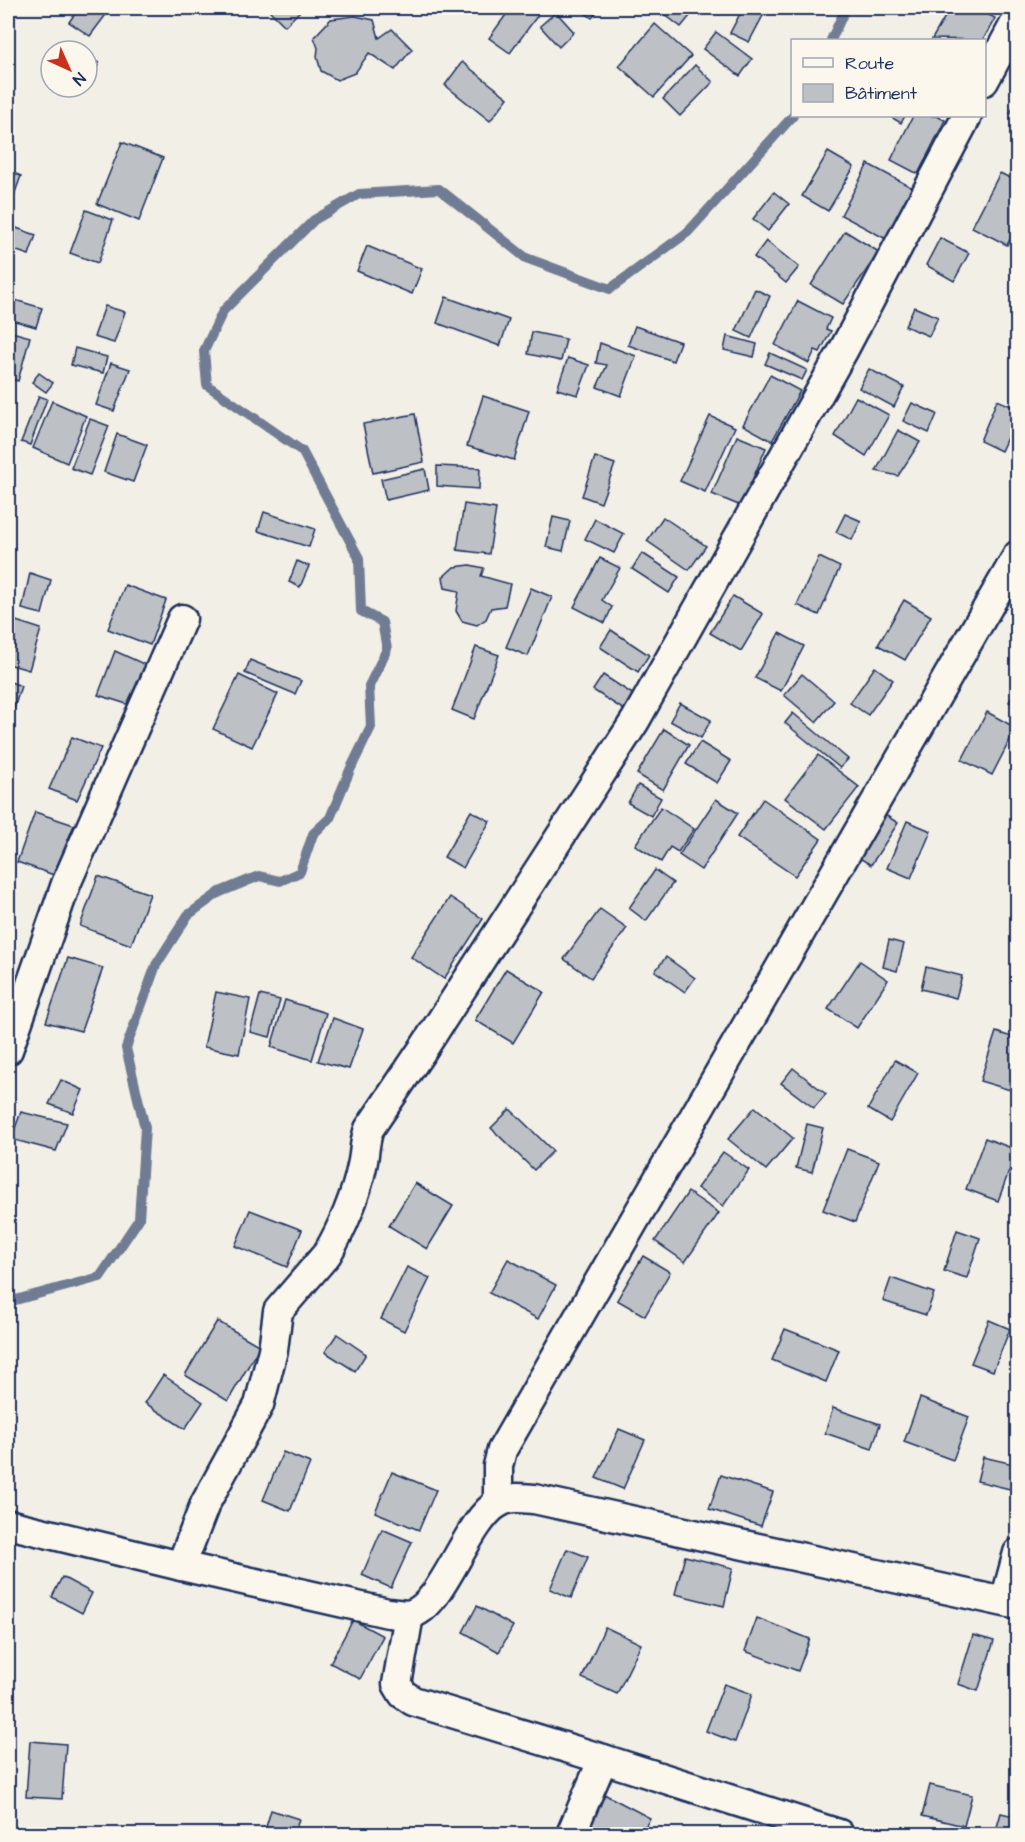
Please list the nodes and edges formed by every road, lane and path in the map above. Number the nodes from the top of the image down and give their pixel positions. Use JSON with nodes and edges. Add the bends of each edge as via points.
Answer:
{"nodes":[{"id":1,"x":1017,"y":18,"type":"edge"},
{"id":2,"x":986,"y":77,"type":"edge"},
{"id":3,"x":965,"y":117,"type":"edge"},
{"id":4,"x":1017,"y":555,"type":"edge"},
{"id":5,"x":182,"y":619,"type":"dead end"},
{"id":6,"x":8,"y":1050,"type":"edge"},
{"id":7,"x":498,"y":1503,"type":"junction"},
{"id":8,"x":8,"y":1524,"type":"edge"},
{"id":9,"x":1017,"y":1553,"type":"edge"},
{"id":10,"x":181,"y":1566,"type":"junction"},
{"id":11,"x":1011,"y":1603,"type":"edge"},
{"id":12,"x":409,"y":1615,"type":"junction"},
{"id":13,"x":603,"y":1759,"type":"junction"},
{"id":14,"x":571,"y":1834,"type":"edge"},
{"id":15,"x":839,"y":1834,"type":"edge"}],
"edges":[{"from":1,"to":2,"type":"street"},
{"from":3,"to":10,"type":"street","via":[[843,351],[635,721],[369,1129],[362,1167],[333,1245],[278,1311],[260,1404],[205,1504]]},
{"from":4,"to":7,"type":"street","via":[[502,1450]]},
{"from":5,"to":6,"type":"street","via":[[66,884]]},
{"from":7,"to":11,"type":"street","via":[[516,1497],[534,1498]]},
{"from":7,"to":12,"type":"street","via":[[480,1521],[432,1599]]},
{"from":8,"to":10,"type":"street"},
{"from":9,"to":11,"type":"street"},
{"from":10,"to":12,"type":"street"},
{"from":12,"to":13,"type":"street","via":[[397,1684],[403,1694],[413,1701]]},
{"from":13,"to":14,"type":"street"},
{"from":13,"to":15,"type":"street"}]}
